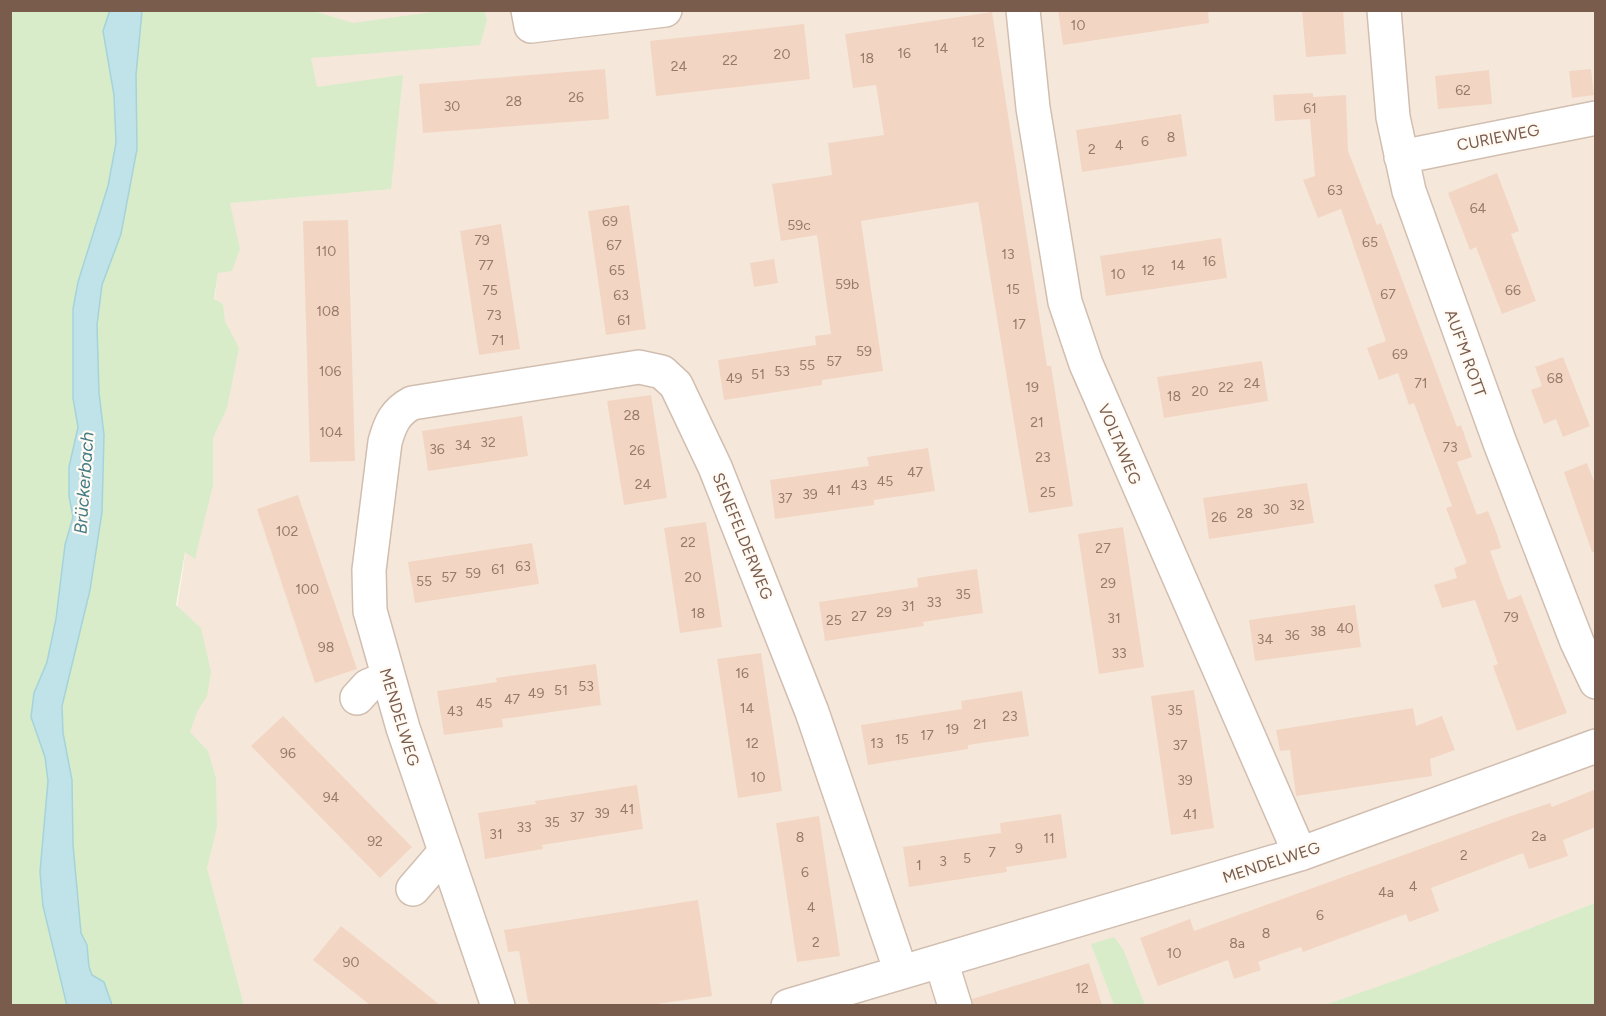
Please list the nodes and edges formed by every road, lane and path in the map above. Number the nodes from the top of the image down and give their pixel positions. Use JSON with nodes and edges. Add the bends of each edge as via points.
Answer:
{"nodes":[{"id":1,"x":665,"y":10,"type":"edge"},
{"id":2,"x":1023,"y":10,"type":"edge"},
{"id":3,"x":1384,"y":10,"type":"edge"},
{"id":4,"x":529,"y":18,"type":"edge"},
{"id":5,"x":1596,"y":118,"type":"edge"},
{"id":6,"x":1401,"y":157,"type":"junction"},
{"id":7,"x":393,"y":419,"type":"joint"},
{"id":8,"x":387,"y":678,"type":"junction"},
{"id":9,"x":1596,"y":682,"type":"edge"},
{"id":10,"x":357,"y":698,"type":"dead end"},
{"id":11,"x":1596,"y":746,"type":"edge"},
{"id":12,"x":444,"y":853,"type":"junction"},
{"id":13,"x":1300,"y":854,"type":"junction"},
{"id":14,"x":413,"y":889,"type":"dead end"},
{"id":15,"x":941,"y":961,"type":"junction"},
{"id":16,"x":901,"y":972,"type":"junction"},
{"id":17,"x":802,"y":1003,"type":"edge"},
{"id":18,"x":498,"y":1005,"type":"edge"},
{"id":19,"x":955,"y":1005,"type":"edge"}],
"edges":[{"from":1,"to":4,"type":"street"},
{"from":2,"to":13,"type":"street","name":"VOLTAWEG","via":[[1033,108],[1065,302],[1086,364]]},
{"from":3,"to":6,"type":"street","name":"AUF'M ROTT","via":[[1393,117]]},
{"from":5,"to":6,"type":"street","name":"CURIEWEG"},
{"from":6,"to":9,"type":"street","name":"AUF'M ROTT","via":[[1424,238],[1492,422],[1576,642]]},
{"from":7,"to":8,"type":"street","name":"MENDELWEG","via":[[385,442],[369,570],[370,611]]},
{"from":7,"to":16,"type":"street","name":"SENEFELDERWEG","via":[[412,403],[547,379],[639,367],[669,377],[715,467],[765,590],[812,712]]},
{"from":8,"to":10,"type":"street","via":[[368,686]]},
{"from":8,"to":12,"type":"street","name":"MENDELWEG"},
{"from":11,"to":13,"type":"street","name":"MENDELWEG"},
{"from":12,"to":14,"type":"street"},
{"from":12,"to":18,"type":"street","name":"MENDELWEG"},
{"from":13,"to":15,"type":"street","name":"MENDELWEG"},
{"from":15,"to":16,"type":"street","name":"MENDELWEG"},
{"from":15,"to":19,"type":"street"},
{"from":16,"to":17,"type":"street","name":"MENDELWEG"}]}
